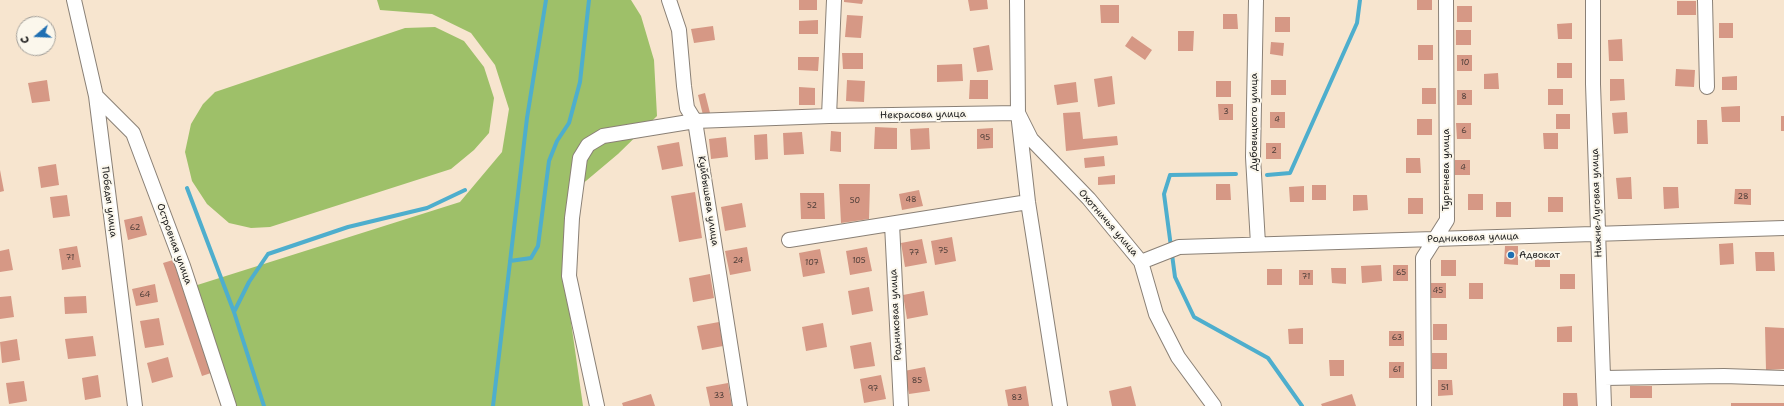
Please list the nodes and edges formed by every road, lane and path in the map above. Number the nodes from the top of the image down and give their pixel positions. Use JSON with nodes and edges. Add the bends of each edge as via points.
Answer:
{"nodes":[{"id":1,"x":74,"y":0,"type":"edge"},
{"id":2,"x":668,"y":0,"type":"edge"},
{"id":3,"x":834,"y":0,"type":"edge"},
{"id":4,"x":1017,"y":0,"type":"edge"},
{"id":5,"x":1256,"y":0,"type":"edge"},
{"id":6,"x":1446,"y":0,"type":"edge"},
{"id":7,"x":1592,"y":0,"type":"edge"},
{"id":8,"x":1705,"y":0,"type":"edge"},
{"id":9,"x":1707,"y":87,"type":"dead end"},
{"id":10,"x":96,"y":96,"type":"junction"},
{"id":11,"x":1018,"y":113,"type":"junction"},
{"id":12,"x":829,"y":116,"type":"junction"},
{"id":13,"x":695,"y":122,"type":"junction"},
{"id":14,"x":1028,"y":202,"type":"junction"},
{"id":15,"x":892,"y":224,"type":"junction"},
{"id":16,"x":1784,"y":228,"type":"edge"},
{"id":17,"x":1598,"y":234,"type":"junction"},
{"id":18,"x":1435,"y":239,"type":"junction"},
{"id":19,"x":789,"y":240,"type":"dead end"},
{"id":20,"x":1258,"y":244,"type":"junction"},
{"id":21,"x":1141,"y":262,"type":"junction"},
{"id":22,"x":1604,"y":378,"type":"junction"},
{"id":23,"x":1784,"y":378,"type":"edge"},
{"id":24,"x":135,"y":406,"type":"edge"},
{"id":25,"x":229,"y":406,"type":"edge"},
{"id":26,"x":597,"y":406,"type":"edge"},
{"id":27,"x":740,"y":406,"type":"edge"},
{"id":28,"x":901,"y":406,"type":"edge"},
{"id":29,"x":1060,"y":406,"type":"edge"},
{"id":30,"x":1214,"y":406,"type":"edge"},
{"id":31,"x":1424,"y":406,"type":"edge"},
{"id":32,"x":1604,"y":406,"type":"edge"}],
"edges":[{"from":1,"to":10,"type":"street","name":"Победы улица"},
{"from":2,"to":13,"type":"street","name":"Куйбышева улица","via":[[679,30],[687,108]]},
{"from":3,"to":12,"type":"street"},
{"from":4,"to":11,"type":"street","name":"Охотничья улица"},
{"from":5,"to":20,"type":"street","name":"Дубовицкого улица","via":[[1253,157]]},
{"from":6,"to":18,"type":"street","name":"Тургенева улица","via":[[1447,220]]},
{"from":7,"to":17,"type":"street","name":"Нижне-Луговая улица"},
{"from":8,"to":9,"type":"street"},
{"from":10,"to":24,"type":"street","name":"Победы улица"},
{"from":10,"to":25,"type":"street","name":"Островная улица","via":[[133,133],[183,266]]},
{"from":11,"to":12,"type":"street","name":"Некрасова улица"},
{"from":11,"to":14,"type":"street","name":"Охотничья улица"},
{"from":11,"to":21,"type":"street","name":"Охотничья улица","via":[[1031,139],[1089,199]]},
{"from":12,"to":13,"type":"street","name":"Некрасова улица"},
{"from":13,"to":26,"type":"street","name":"Некрасова улица","via":[[603,136],[588,145],[580,158],[572,218],[569,276]]},
{"from":13,"to":27,"type":"street","name":"Куйбышева улица"},
{"from":14,"to":15,"type":"street"},
{"from":14,"to":29,"type":"street","name":"Охотничья улица"},
{"from":15,"to":19,"type":"street"},
{"from":15,"to":28,"type":"street","name":"Родниковая улица"},
{"from":16,"to":17,"type":"street","name":"Родниковая улица"},
{"from":17,"to":18,"type":"street","name":"Родниковая улица"},
{"from":17,"to":22,"type":"street","name":"Нижне-Луговая улица"},
{"from":18,"to":20,"type":"street","name":"Родниковая улица"},
{"from":18,"to":31,"type":"street","name":"Тургенева улица","via":[[1423,258]]},
{"from":20,"to":21,"type":"street","name":"Родниковая улица","via":[[1179,247]]},
{"from":21,"to":30,"type":"street","name":"Охотничья улица","via":[[1156,314],[1178,357]]},
{"from":22,"to":23,"type":"street"},
{"from":22,"to":32,"type":"street","name":"Нижне-Луговая улица"}]}
